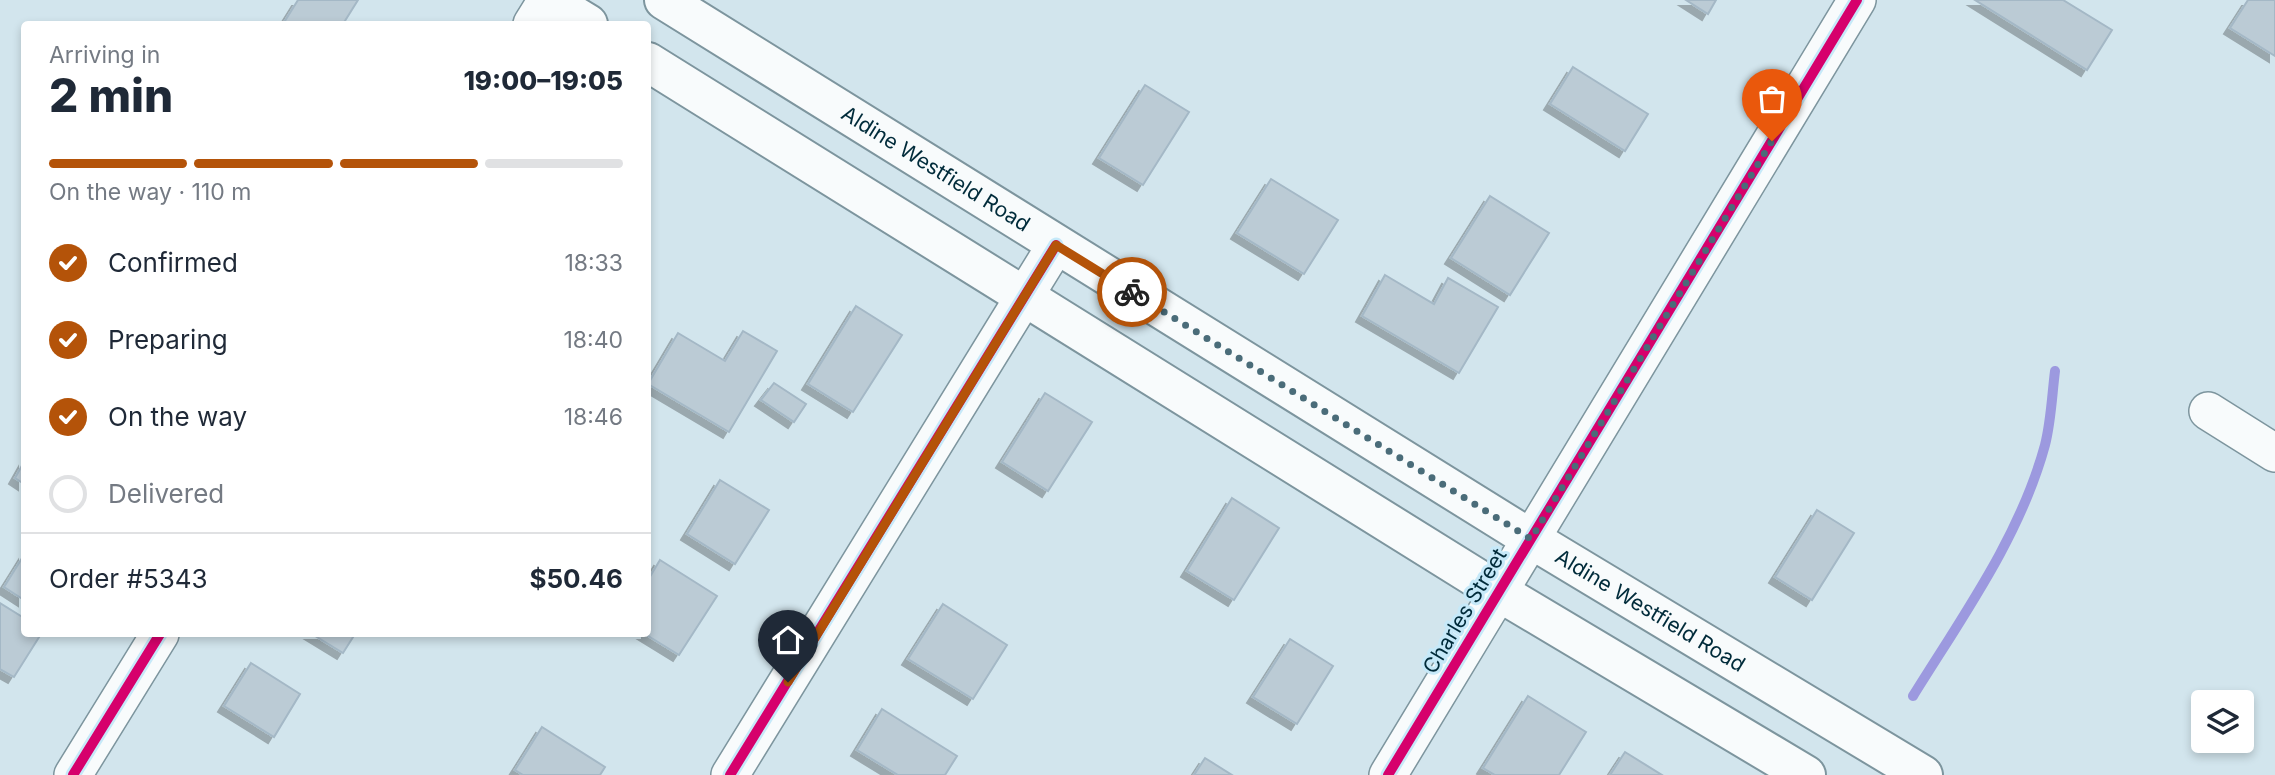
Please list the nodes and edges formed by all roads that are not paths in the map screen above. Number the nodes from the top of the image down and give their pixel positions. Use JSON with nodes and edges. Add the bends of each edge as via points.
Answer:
{"nodes":[{"id":1,"x":548,"y":0,"type":"edge"},
{"id":2,"x":664,"y":0,"type":"edge"},
{"id":3,"x":1857,"y":0,"type":"edge"},
{"id":4,"x":534,"y":21,"type":"edge"},
{"id":5,"x":583,"y":21,"type":"edge"},
{"id":6,"x":651,"y":64,"type":"edge"},
{"id":7,"x":1056,"y":245,"type":"junction"},
{"id":8,"x":1025,"y":297,"type":"junction"},
{"id":9,"x":2208,"y":411,"type":"dead end"},
{"id":10,"x":2275,"y":453,"type":"edge"},
{"id":11,"x":1531,"y":539,"type":"junction"},
{"id":12,"x":1499,"y":592,"type":"junction"},
{"id":13,"x":158,"y":637,"type":"edge"},
{"id":14,"x":73,"y":775,"type":"edge"},
{"id":15,"x":730,"y":775,"type":"edge"},
{"id":16,"x":1388,"y":775,"type":"edge"},
{"id":17,"x":1807,"y":775,"type":"edge"},
{"id":18,"x":1923,"y":775,"type":"edge"}],
"edges":[{"from":1,"to":4,"type":"street"},
{"from":1,"to":5,"type":"main road"},
{"from":2,"to":7,"type":"main road","name":"Aldine Westfield Road"},
{"from":3,"to":11,"type":"street","name":"Charles Street"},
{"from":6,"to":8,"type":"main road"},
{"from":7,"to":8,"type":"street"},
{"from":7,"to":11,"type":"main road","name":"Aldine Westfield Road"},
{"from":8,"to":12,"type":"main road"},
{"from":8,"to":15,"type":"street"},
{"from":9,"to":10,"type":"street"},
{"from":11,"to":12,"type":"street","name":"Charles Street"},
{"from":11,"to":18,"type":"main road","name":"Aldine Westfield Road"},
{"from":12,"to":16,"type":"street","name":"Charles Street"},
{"from":12,"to":17,"type":"main road"},
{"from":13,"to":14,"type":"street"}]}
